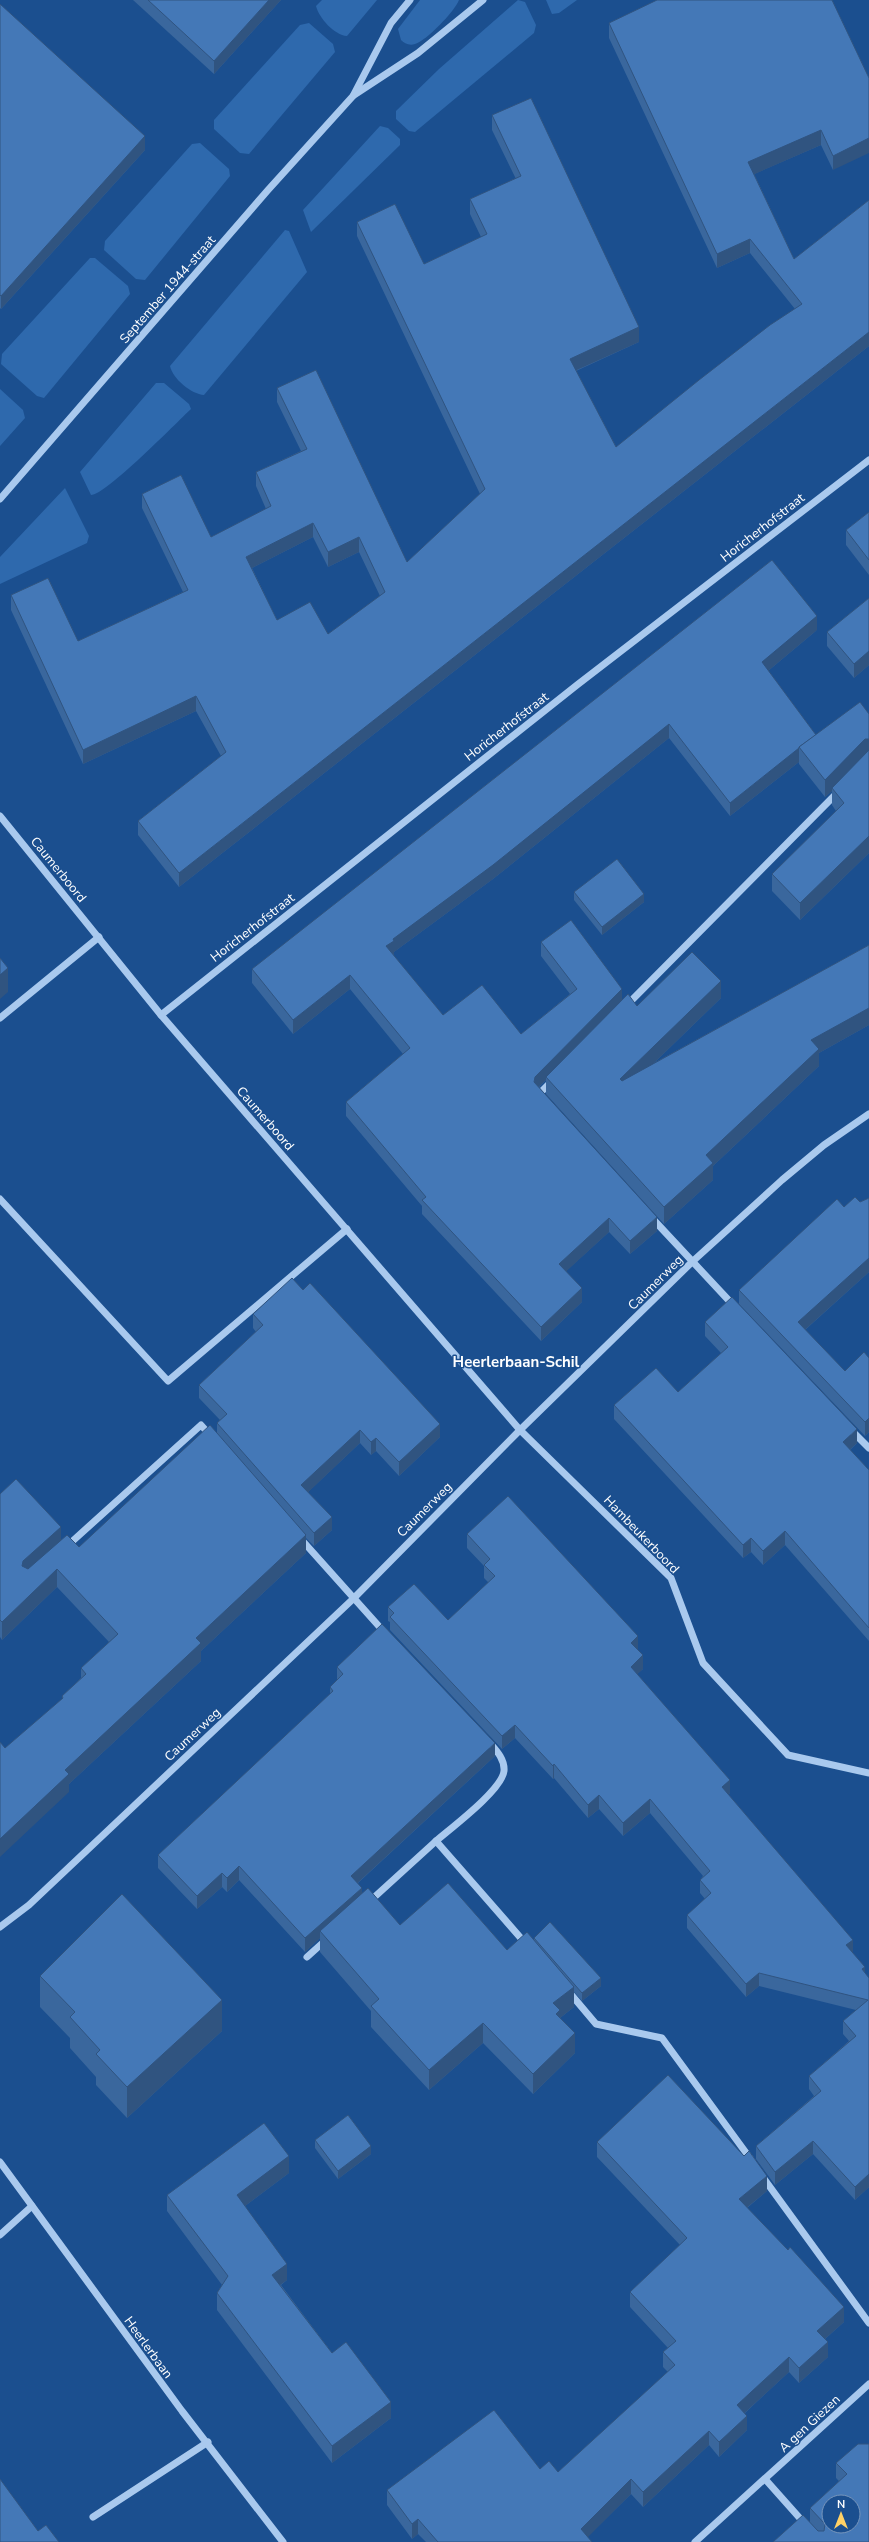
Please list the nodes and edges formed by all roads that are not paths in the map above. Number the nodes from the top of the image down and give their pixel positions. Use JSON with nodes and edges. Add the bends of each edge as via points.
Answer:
{"nodes":[{"id":1,"x":410,"y":0,"type":"edge"},
{"id":2,"x":483,"y":0,"type":"edge"},
{"id":3,"x":353,"y":96,"type":"junction"},
{"id":4,"x":869,"y":460,"type":"edge"},
{"id":5,"x":0,"y":499,"type":"edge"},
{"id":6,"x":841,"y":789,"type":"edge"},
{"id":7,"x":0,"y":816,"type":"edge"},
{"id":8,"x":99,"y":937,"type":"junction"},
{"id":9,"x":623,"y":1009,"type":"edge"},
{"id":10,"x":161,"y":1015,"type":"junction"},
{"id":11,"x":0,"y":1018,"type":"edge"},
{"id":12,"x":556,"y":1077,"type":"edge"},
{"id":13,"x":549,"y":1106,"type":"edge"},
{"id":14,"x":869,"y":1114,"type":"edge"},
{"id":15,"x":0,"y":1199,"type":"edge"},
{"id":16,"x":645,"y":1210,"type":"edge"},
{"id":17,"x":347,"y":1229,"type":"junction"},
{"id":18,"x":692,"y":1262,"type":"junction"},
{"id":19,"x":740,"y":1313,"type":"edge"},
{"id":20,"x":848,"y":1426,"type":"edge"},
{"id":21,"x":520,"y":1430,"type":"junction"},
{"id":22,"x":217,"y":1443,"type":"edge"},
{"id":23,"x":869,"y":1448,"type":"edge"},
{"id":24,"x":296,"y":1533,"type":"edge"},
{"id":25,"x":62,"y":1551,"type":"edge"},
{"id":26,"x":353,"y":1599,"type":"junction"},
{"id":27,"x":391,"y":1639,"type":"edge"},
{"id":28,"x":484,"y":1737,"type":"edge"},
{"id":29,"x":869,"y":1773,"type":"edge"},
{"id":30,"x":436,"y":1841,"type":"junction"},
{"id":31,"x":360,"y":1909,"type":"edge"},
{"id":32,"x":0,"y":1926,"type":"edge"},
{"id":33,"x":331,"y":1936,"type":"edge"},
{"id":34,"x":534,"y":1953,"type":"edge"},
{"id":35,"x":307,"y":1956,"type":"dead end"},
{"id":36,"x":565,"y":1988,"type":"edge"},
{"id":37,"x":0,"y":2162,"type":"edge"},
{"id":38,"x":32,"y":2206,"type":"junction"},
{"id":39,"x":0,"y":2235,"type":"edge"},
{"id":40,"x":869,"y":2323,"type":"edge"},
{"id":41,"x":869,"y":2384,"type":"edge"},
{"id":42,"x":208,"y":2442,"type":"junction"},
{"id":43,"x":765,"y":2479,"type":"junction"},
{"id":44,"x":93,"y":2517,"type":"dead end"},
{"id":45,"x":811,"y":2531,"type":"edge"},
{"id":46,"x":283,"y":2542,"type":"edge"},
{"id":47,"x":695,"y":2542,"type":"edge"}],
"edges":[{"from":1,"to":3,"type":"street","name":"September 1944-straat","via":[[391,23]]},
{"from":2,"to":3,"type":"street","name":"September 1944-straat","via":[[418,53]]},
{"from":3,"to":5,"type":"street","name":"September 1944-straat","via":[[268,190]]},
{"from":4,"to":10,"type":"street","name":"Horicherhofstraat","via":[[577,685]]},
{"from":6,"to":9,"type":"street"},
{"from":7,"to":8,"type":"street","name":"Caumerboord"},
{"from":8,"to":10,"type":"street","name":"Caumerboord"},
{"from":8,"to":11,"type":"street"},
{"from":10,"to":17,"type":"street","name":"Caumerboord"},
{"from":12,"to":13,"type":"street","via":[[539,1094]]},
{"from":14,"to":18,"type":"street","name":"Caumerweg","via":[[824,1145],[782,1180]]},
{"from":15,"to":17,"type":"street","via":[[168,1382]]},
{"from":16,"to":18,"type":"street"},
{"from":17,"to":21,"type":"street","name":"Caumerboord"},
{"from":18,"to":19,"type":"street"},
{"from":18,"to":21,"type":"street","name":"Caumerweg"},
{"from":20,"to":23,"type":"street"},
{"from":21,"to":26,"type":"street","name":"Caumerweg"},
{"from":21,"to":29,"type":"street","name":"Hambeukerboord","via":[[671,1578],[703,1663],[788,1755]]},
{"from":22,"to":25,"type":"street","via":[[201,1425]]},
{"from":24,"to":26,"type":"street"},
{"from":26,"to":27,"type":"street"},
{"from":26,"to":32,"type":"street","name":"Caumerweg","via":[[29,1905]]},
{"from":28,"to":30,"type":"street","via":[[500,1754],[504,1771],[497,1786]]},
{"from":30,"to":31,"type":"street"},
{"from":30,"to":34,"type":"street"},
{"from":33,"to":35,"type":"street"},
{"from":36,"to":40,"type":"street","via":[[596,2024],[662,2038]]},
{"from":37,"to":38,"type":"street","name":"Heerlerbaan"},
{"from":38,"to":39,"type":"street"},
{"from":38,"to":42,"type":"street","name":"Heerlerbaan","via":[[182,2411]]},
{"from":41,"to":43,"type":"street","name":"A gen Giezen"},
{"from":42,"to":44,"type":"street"},
{"from":42,"to":46,"type":"street","name":"Heerlerbaan"},
{"from":43,"to":45,"type":"street"},
{"from":43,"to":47,"type":"street","name":"A gen Giezen"}]}
